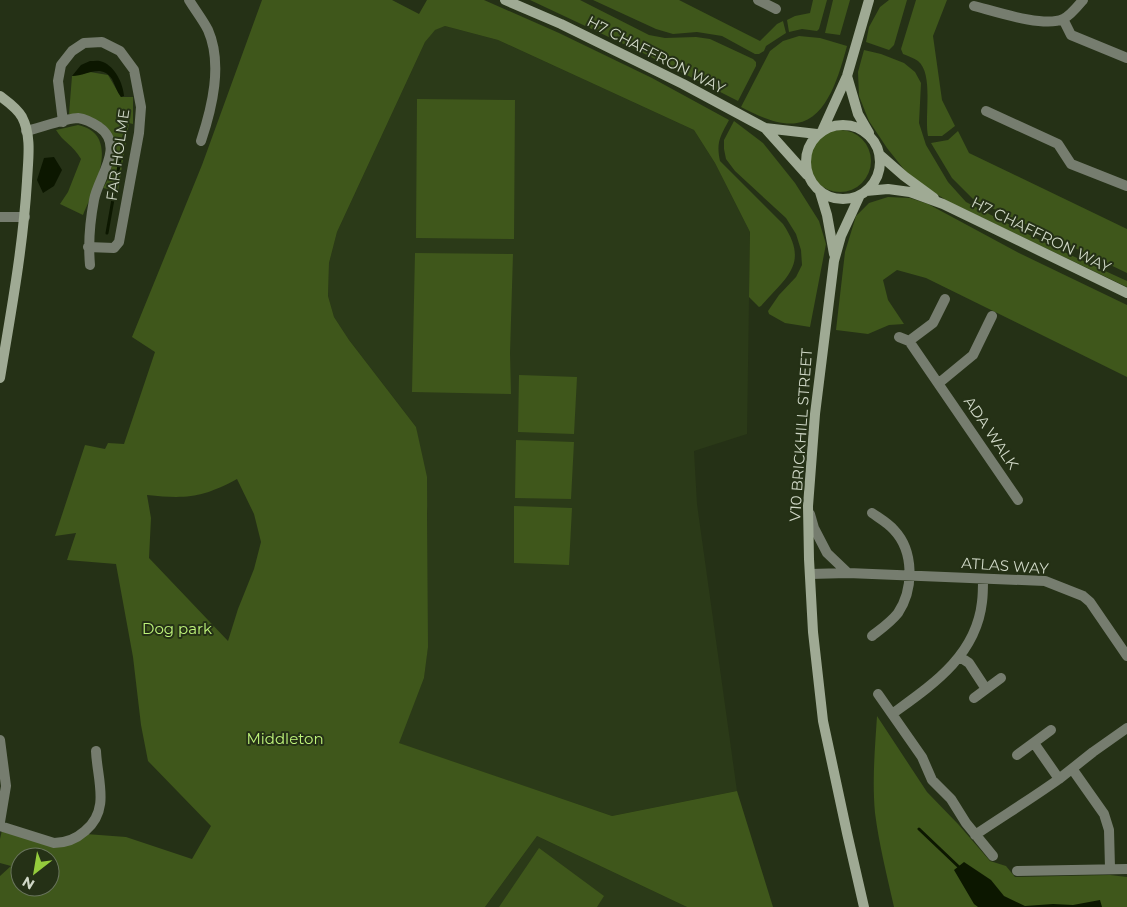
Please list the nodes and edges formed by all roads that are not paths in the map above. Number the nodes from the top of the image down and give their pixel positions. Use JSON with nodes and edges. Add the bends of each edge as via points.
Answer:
{"nodes":[{"id":1,"x":189,"y":0,"type":"edge"},
{"id":2,"x":505,"y":0,"type":"edge"},
{"id":3,"x":758,"y":0,"type":"edge"},
{"id":4,"x":869,"y":0,"type":"edge"},
{"id":5,"x":995,"y":0,"type":"edge"},
{"id":6,"x":1083,"y":0,"type":"edge"},
{"id":7,"x":974,"y":6,"type":"dead end"},
{"id":8,"x":776,"y":9,"type":"dead end"},
{"id":9,"x":992,"y":11,"type":"junction"},
{"id":10,"x":1063,"y":19,"type":"junction"},
{"id":11,"x":1127,"y":58,"type":"edge"},
{"id":12,"x":847,"y":76,"type":"junction"},
{"id":13,"x":0,"y":96,"type":"edge"},
{"id":14,"x":986,"y":111,"type":"dead end"},
{"id":15,"x":64,"y":122,"type":"junction"},
{"id":16,"x":765,"y":128,"type":"junction"},
{"id":17,"x":26,"y":131,"type":"junction"},
{"id":18,"x":820,"y":132,"type":"junction"},
{"id":19,"x":872,"y":138,"type":"junction"},
{"id":20,"x":201,"y":141,"type":"dead end"},
{"id":21,"x":880,"y":155,"type":"junction"},
{"id":22,"x":808,"y":176,"type":"junction"},
{"id":23,"x":1127,"y":186,"type":"edge"},
{"id":24,"x":820,"y":192,"type":"junction"},
{"id":25,"x":863,"y":193,"type":"junction"},
{"id":26,"x":943,"y":204,"type":"junction"},
{"id":27,"x":0,"y":217,"type":"edge"},
{"id":28,"x":25,"y":217,"type":"junction"},
{"id":29,"x":88,"y":247,"type":"junction"},
{"id":30,"x":834,"y":261,"type":"junction"},
{"id":31,"x":90,"y":264,"type":"dead end"},
{"id":32,"x":1127,"y":293,"type":"edge"},
{"id":33,"x":945,"y":299,"type":"dead end"},
{"id":34,"x":992,"y":316,"type":"dead end"},
{"id":35,"x":899,"y":337,"type":"dead end"},
{"id":36,"x":909,"y":340,"type":"junction"},
{"id":37,"x":0,"y":378,"type":"edge"},
{"id":38,"x":939,"y":383,"type":"junction"},
{"id":39,"x":1018,"y":500,"type":"dead end"},
{"id":40,"x":808,"y":510,"type":"junction"},
{"id":41,"x":872,"y":513,"type":"dead end"},
{"id":42,"x":848,"y":573,"type":"junction"},
{"id":43,"x":810,"y":574,"type":"junction"},
{"id":44,"x":909,"y":576,"type":"junction"},
{"id":45,"x":983,"y":579,"type":"junction"},
{"id":46,"x":872,"y":636,"type":"dead end"},
{"id":47,"x":1127,"y":656,"type":"edge"},
{"id":48,"x":960,"y":657,"type":"junction"},
{"id":49,"x":1001,"y":678,"type":"dead end"},
{"id":50,"x":986,"y":688,"type":"junction"},
{"id":51,"x":878,"y":694,"type":"dead end"},
{"id":52,"x":974,"y":698,"type":"dead end"},
{"id":53,"x":892,"y":714,"type":"junction"},
{"id":54,"x":1127,"y":728,"type":"edge"},
{"id":55,"x":1051,"y":730,"type":"dead end"},
{"id":56,"x":0,"y":740,"type":"edge"},
{"id":57,"x":1034,"y":743,"type":"junction"},
{"id":58,"x":96,"y":751,"type":"dead end"},
{"id":59,"x":1017,"y":755,"type":"dead end"},
{"id":60,"x":1073,"y":770,"type":"junction"},
{"id":61,"x":1059,"y":779,"type":"junction"},
{"id":62,"x":0,"y":822,"type":"edge"},
{"id":63,"x":0,"y":826,"type":"edge"},
{"id":64,"x":976,"y":835,"type":"junction"},
{"id":65,"x":992,"y":856,"type":"dead end"},
{"id":66,"x":1110,"y":868,"type":"junction"},
{"id":67,"x":1127,"y":869,"type":"edge"},
{"id":68,"x":1017,"y":871,"type":"dead end"},
{"id":69,"x":864,"y":907,"type":"edge"}],
"edges":[{"from":1,"to":20,"type":"street","via":[[208,31],[213,50],[215,89]]},
{"from":2,"to":16,"type":"street","name":"H7 CHAFFRON WAY","via":[[560,24]]},
{"from":3,"to":8,"type":"street"},
{"from":4,"to":12,"type":"street"},
{"from":5,"to":9,"type":"street"},
{"from":6,"to":10,"type":"street"},
{"from":7,"to":9,"type":"street"},
{"from":9,"to":10,"type":"street","via":[[1045,22]]},
{"from":10,"to":11,"type":"street","via":[[1071,35]]},
{"from":12,"to":18,"type":"street"},
{"from":12,"to":19,"type":"street","via":[[858,114]]},
{"from":13,"to":17,"type":"street","via":[[14,107]]},
{"from":14,"to":23,"type":"street","via":[[1058,144],[1071,164]]},
{"from":15,"to":17,"type":"street"},
{"from":15,"to":29,"type":"street","via":[[78,118],[91,121],[104,130],[111,145],[109,162],[94,198]]},
{"from":15,"to":29,"type":"street","name":"FAR HOLME","via":[[58,81],[61,65],[72,51],[84,43],[102,42],[120,51],[134,70],[141,107],[139,133],[119,242],[114,248]]},
{"from":16,"to":18,"type":"street","name":"H7 CHAFFRON WAY"},
{"from":16,"to":22,"type":"street","name":"H7 CHAFFRON WAY"},
{"from":17,"to":28,"type":"street","via":[[29,144]]},
{"from":18,"to":19,"type":"street","via":[[838,125],[854,126]]},
{"from":18,"to":22,"type":"street","via":[[806,153]]},
{"from":19,"to":21,"type":"street"},
{"from":21,"to":25,"type":"street","via":[[878,175]]},
{"from":21,"to":26,"type":"street","name":"H7 CHAFFRON WAY"},
{"from":22,"to":24,"type":"street"},
{"from":24,"to":25,"type":"street","via":[[839,199],[850,199]]},
{"from":24,"to":30,"type":"street","name":"V10 BRICKHILL STREET","via":[[832,238]]},
{"from":25,"to":26,"type":"street","name":"H7 CHAFFRON WAY","via":[[888,189],[910,192]]},
{"from":25,"to":30,"type":"street","name":"V10 BRICKHILL STREET","via":[[841,236]]},
{"from":26,"to":32,"type":"street","name":"H7 CHAFFRON WAY"},
{"from":27,"to":28,"type":"street"},
{"from":28,"to":37,"type":"street"},
{"from":29,"to":31,"type":"street"},
{"from":30,"to":40,"type":"street","name":"V10 BRICKHILL STREET","via":[[815,414]]},
{"from":33,"to":36,"type":"street","via":[[933,323]]},
{"from":34,"to":38,"type":"street","via":[[973,355]]},
{"from":35,"to":36,"type":"street"},
{"from":36,"to":38,"type":"street","name":"ADA WALK"},
{"from":38,"to":39,"type":"street","name":"ADA WALK"},
{"from":40,"to":42,"type":"street","via":[[827,553]]},
{"from":40,"to":43,"type":"street","name":"V10 BRICKHILL STREET"},
{"from":41,"to":44,"type":"street","via":[[894,530],[903,542],[909,560]]},
{"from":42,"to":43,"type":"street","name":"ATLAS WAY"},
{"from":42,"to":44,"type":"street","name":"ATLAS WAY"},
{"from":43,"to":69,"type":"street","name":"V10 BRICKHILL STREET","via":[[823,720]]},
{"from":44,"to":45,"type":"street","name":"ATLAS WAY"},
{"from":44,"to":46,"type":"street","via":[[906,596],[897,614]]},
{"from":45,"to":47,"type":"street","name":"ATLAS WAY","via":[[1045,581],[1083,596]]},
{"from":45,"to":48,"type":"street","via":[[978,622]]},
{"from":48,"to":50,"type":"street","via":[[969,663]]},
{"from":48,"to":53,"type":"street","via":[[937,682]]},
{"from":49,"to":50,"type":"street"},
{"from":50,"to":52,"type":"street"},
{"from":51,"to":53,"type":"street"},
{"from":53,"to":64,"type":"street","via":[[922,757],[932,780],[951,799]]},
{"from":54,"to":60,"type":"street"},
{"from":55,"to":57,"type":"street"},
{"from":56,"to":62,"type":"street","via":[[6,786]]},
{"from":57,"to":59,"type":"street"},
{"from":57,"to":61,"type":"street"},
{"from":58,"to":63,"type":"street","via":[[101,806],[95,820],[80,836],[54,843]]},
{"from":60,"to":61,"type":"street"},
{"from":60,"to":66,"type":"street","via":[[1104,814],[1109,830]]},
{"from":61,"to":64,"type":"street"},
{"from":64,"to":65,"type":"street"},
{"from":66,"to":67,"type":"street"},
{"from":66,"to":68,"type":"street"}]}
